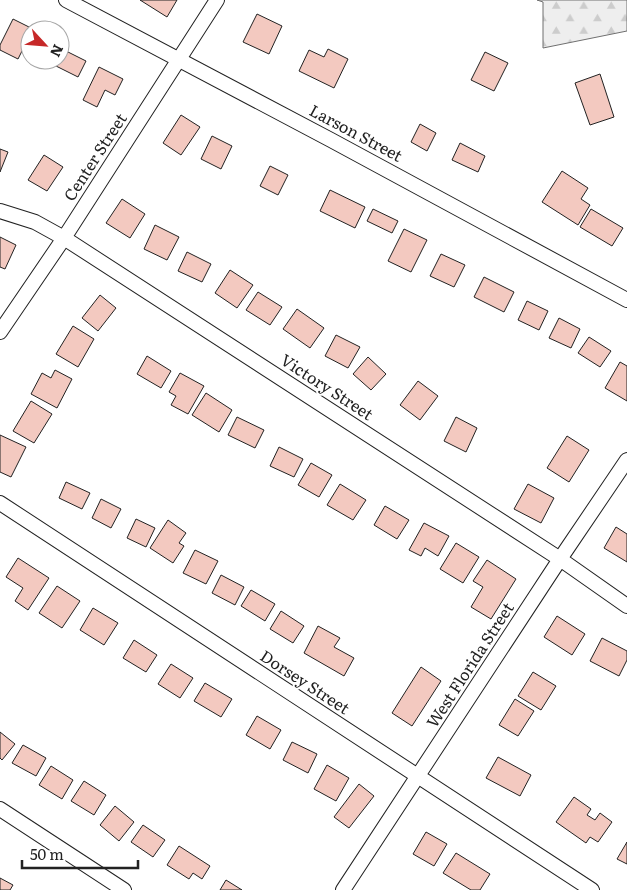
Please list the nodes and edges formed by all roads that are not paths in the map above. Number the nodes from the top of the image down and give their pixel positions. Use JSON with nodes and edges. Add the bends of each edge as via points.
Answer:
{"nodes":[{"id":1,"x":66,"y":0,"type":"edge"},
{"id":2,"x":217,"y":0,"type":"edge"},
{"id":3,"x":180,"y":59,"type":"junction"},
{"id":4,"x":0,"y":211,"type":"edge"},
{"id":5,"x":64,"y":238,"type":"junction"},
{"id":6,"x":627,"y":300,"type":"edge"},
{"id":7,"x":0,"y":332,"type":"edge"},
{"id":8,"x":627,"y":460,"type":"edge"},
{"id":9,"x":0,"y":503,"type":"edge"},
{"id":10,"x":560,"y":560,"type":"junction"},
{"id":11,"x":627,"y":606,"type":"edge"},
{"id":12,"x":418,"y":777,"type":"junction"},
{"id":13,"x":0,"y":809,"type":"edge"},
{"id":14,"x":124,"y":890,"type":"edge"},
{"id":15,"x":343,"y":890,"type":"edge"},
{"id":16,"x":592,"y":890,"type":"edge"}],
"edges":[{"from":1,"to":3,"type":"street","name":"Larson Street"},
{"from":2,"to":3,"type":"street","name":"Center Street"},
{"from":3,"to":5,"type":"street","name":"Center Street"},
{"from":3,"to":6,"type":"street","name":"Larson Street"},
{"from":4,"to":5,"type":"street","name":"Victory Street","via":[[35,222]]},
{"from":5,"to":7,"type":"street","name":"Center Street"},
{"from":5,"to":10,"type":"street","name":"Victory Street"},
{"from":8,"to":10,"type":"street","name":"West Florida Street"},
{"from":9,"to":12,"type":"street","name":"Dorsey Street"},
{"from":10,"to":11,"type":"street","name":"Victory Street"},
{"from":10,"to":12,"type":"street","name":"West Florida Street"},
{"from":12,"to":15,"type":"street","name":"West Florida Street"},
{"from":12,"to":16,"type":"street","name":"Dorsey Street"},
{"from":13,"to":14,"type":"street"}]}
